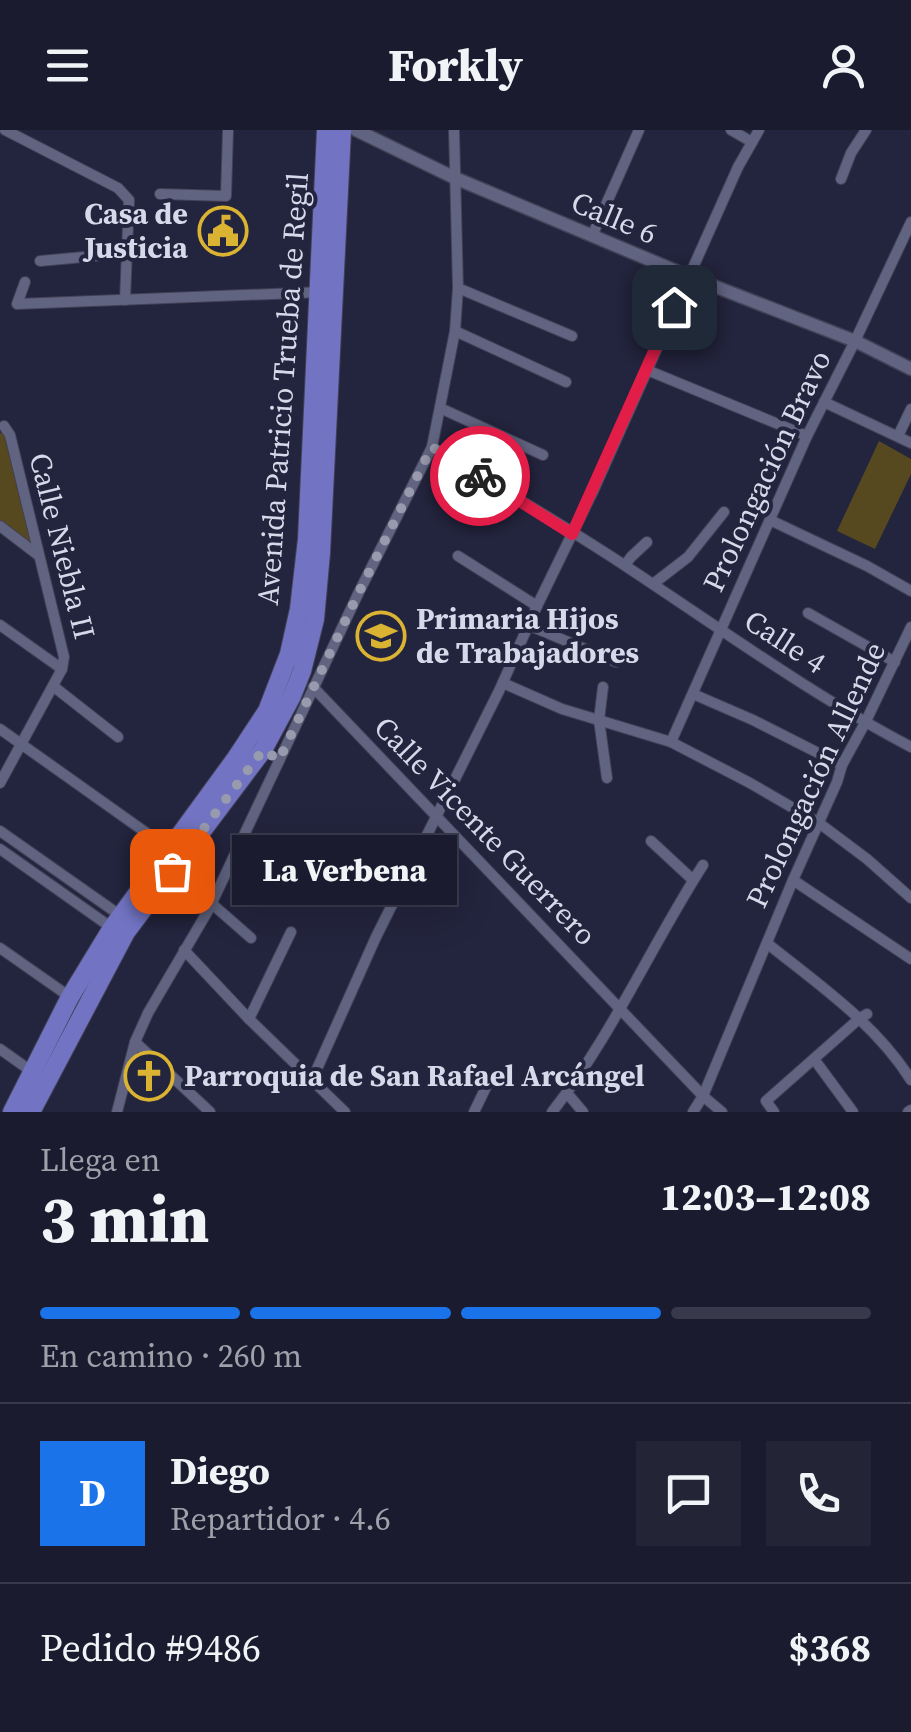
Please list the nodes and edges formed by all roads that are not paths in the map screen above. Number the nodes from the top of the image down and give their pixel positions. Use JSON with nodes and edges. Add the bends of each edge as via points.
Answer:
{"nodes":[{"id":1,"x":5,"y":130,"type":"edge"},
{"id":2,"x":228,"y":130,"type":"edge"},
{"id":3,"x":342,"y":130,"type":"edge"},
{"id":4,"x":356,"y":130,"type":"edge"},
{"id":5,"x":454,"y":130,"type":"edge"},
{"id":6,"x":639,"y":130,"type":"edge"},
{"id":7,"x":731,"y":130,"type":"edge"},
{"id":8,"x":759,"y":130,"type":"edge"},
{"id":9,"x":866,"y":130,"type":"edge"},
{"id":10,"x":326,"y":133,"type":"edge"},
{"id":11,"x":752,"y":142,"type":"junction"},
{"id":12,"x":455,"y":178,"type":"junction"},
{"id":13,"x":841,"y":179,"type":"dead end"},
{"id":14,"x":160,"y":194,"type":"dead end"},
{"id":15,"x":911,"y":222,"type":"edge"},
{"id":16,"x":592,"y":236,"type":"junction"},
{"id":17,"x":127,"y":253,"type":"junction"},
{"id":18,"x":40,"y":260,"type":"dead end"},
{"id":19,"x":688,"y":276,"type":"junction"},
{"id":20,"x":25,"y":282,"type":"dead end"},
{"id":21,"x":458,"y":288,"type":"junction"},
{"id":22,"x":327,"y":292,"type":"junction"},
{"id":23,"x":124,"y":300,"type":"junction"},
{"id":24,"x":455,"y":331,"type":"junction"},
{"id":25,"x":572,"y":336,"type":"dead end"},
{"id":26,"x":856,"y":341,"type":"junction"},
{"id":27,"x":911,"y":369,"type":"edge"},
{"id":28,"x":647,"y":370,"type":"junction"},
{"id":29,"x":566,"y":382,"type":"dead end"},
{"id":30,"x":824,"y":402,"type":"junction"},
{"id":31,"x":440,"y":408,"type":"junction"},
{"id":32,"x":911,"y":409,"type":"edge"},
{"id":33,"x":2,"y":428,"type":"edge"},
{"id":34,"x":807,"y":436,"type":"junction"},
{"id":35,"x":898,"y":436,"type":"junction"},
{"id":36,"x":911,"y":442,"type":"edge"},
{"id":37,"x":432,"y":447,"type":"junction"},
{"id":38,"x":544,"y":455,"type":"dead end"},
{"id":39,"x":724,"y":512,"type":"dead end"},
{"id":40,"x":770,"y":520,"type":"junction"},
{"id":41,"x":0,"y":526,"type":"edge"},
{"id":42,"x":572,"y":534,"type":"junction"},
{"id":43,"x":647,"y":542,"type":"dead end"},
{"id":44,"x":39,"y":556,"type":"junction"},
{"id":45,"x":458,"y":556,"type":"dead end"},
{"id":46,"x":625,"y":566,"type":"junction"},
{"id":47,"x":653,"y":584,"type":"junction"},
{"id":48,"x":911,"y":591,"type":"edge"},
{"id":49,"x":537,"y":606,"type":"junction"},
{"id":50,"x":808,"y":613,"type":"dead end"},
{"id":51,"x":0,"y":625,"type":"edge"},
{"id":52,"x":528,"y":625,"type":"junction"},
{"id":53,"x":911,"y":627,"type":"edge"},
{"id":54,"x":720,"y":630,"type":"junction"},
{"id":55,"x":616,"y":662,"type":"dead end"},
{"id":56,"x":895,"y":662,"type":"junction"},
{"id":57,"x":62,"y":669,"type":"junction"},
{"id":58,"x":503,"y":683,"type":"junction"},
{"id":59,"x":53,"y":686,"type":"junction"},
{"id":60,"x":313,"y":687,"type":"junction"},
{"id":61,"x":603,"y":687,"type":"dead end"},
{"id":62,"x":693,"y":694,"type":"junction"},
{"id":63,"x":599,"y":720,"type":"junction"},
{"id":64,"x":866,"y":723,"type":"junction"},
{"id":65,"x":0,"y":729,"type":"edge"},
{"id":66,"x":118,"y":736,"type":"dead end"},
{"id":67,"x":671,"y":742,"type":"junction"},
{"id":68,"x":21,"y":744,"type":"junction"},
{"id":69,"x":911,"y":747,"type":"edge"},
{"id":70,"x":271,"y":755,"type":"junction"},
{"id":71,"x":842,"y":764,"type":"junction"},
{"id":72,"x":607,"y":778,"type":"dead end"},
{"id":73,"x":0,"y":783,"type":"edge"},
{"id":74,"x":436,"y":815,"type":"junction"},
{"id":75,"x":819,"y":823,"type":"junction"},
{"id":76,"x":0,"y":831,"type":"edge"},
{"id":77,"x":651,"y":841,"type":"dead end"},
{"id":78,"x":0,"y":849,"type":"edge"},
{"id":79,"x":169,"y":849,"type":"junction"},
{"id":80,"x":702,"y":866,"type":"dead end"},
{"id":81,"x":693,"y":880,"type":"junction"},
{"id":82,"x":793,"y":880,"type":"junction"},
{"id":83,"x":911,"y":898,"type":"edge"},
{"id":84,"x":211,"y":904,"type":"junction"},
{"id":85,"x":116,"y":922,"type":"junction"},
{"id":86,"x":291,"y":932,"type":"dead end"},
{"id":87,"x":251,"y":938,"type":"dead end"},
{"id":88,"x":768,"y":944,"type":"junction"},
{"id":89,"x":0,"y":948,"type":"edge"},
{"id":90,"x":184,"y":950,"type":"junction"},
{"id":91,"x":911,"y":959,"type":"edge"},
{"id":92,"x":70,"y":997,"type":"junction"},
{"id":93,"x":620,"y":1008,"type":"junction"},
{"id":94,"x":864,"y":1016,"type":"junction"},
{"id":95,"x":249,"y":1019,"type":"junction"},
{"id":96,"x":136,"y":1042,"type":"junction"},
{"id":97,"x":0,"y":1049,"type":"edge"},
{"id":98,"x":814,"y":1059,"type":"junction"},
{"id":99,"x":31,"y":1071,"type":"junction"},
{"id":100,"x":490,"y":1079,"type":"dead end"},
{"id":101,"x":312,"y":1080,"type":"junction"},
{"id":102,"x":911,"y":1080,"type":"edge"},
{"id":103,"x":567,"y":1093,"type":"junction"},
{"id":104,"x":703,"y":1096,"type":"junction"},
{"id":105,"x":12,"y":1112,"type":"edge"},
{"id":106,"x":30,"y":1112,"type":"edge"},
{"id":107,"x":117,"y":1112,"type":"edge"},
{"id":108,"x":210,"y":1112,"type":"edge"},
{"id":109,"x":345,"y":1112,"type":"edge"},
{"id":110,"x":474,"y":1112,"type":"edge"},
{"id":111,"x":552,"y":1112,"type":"edge"},
{"id":112,"x":583,"y":1112,"type":"edge"},
{"id":113,"x":694,"y":1112,"type":"edge"},
{"id":114,"x":722,"y":1112,"type":"edge"},
{"id":115,"x":774,"y":1112,"type":"edge"},
{"id":116,"x":853,"y":1112,"type":"edge"}],
"edges":[{"from":1,"to":17,"type":"street","via":[[118,188],[129,200]]},
{"from":2,"to":14,"type":"street","via":[[226,196]]},
{"from":3,"to":22,"type":"main road","name":"Avenida Patricio Trueba de Regil"},
{"from":4,"to":12,"type":"street","name":"Calle 6"},
{"from":5,"to":12,"type":"street"},
{"from":6,"to":16,"type":"street"},
{"from":7,"to":11,"type":"street"},
{"from":8,"to":11,"type":"street"},
{"from":9,"to":13,"type":"street"},
{"from":10,"to":22,"type":"main road","name":"Avenida Patricio Trueba de Regil"},
{"from":11,"to":19,"type":"street"},
{"from":12,"to":16,"type":"street","name":"Calle 6"},
{"from":12,"to":21,"type":"street"},
{"from":15,"to":26,"type":"street","name":"Prolongación Bravo"},
{"from":16,"to":19,"type":"street","name":"Calle 6"},
{"from":17,"to":18,"type":"street"},
{"from":17,"to":23,"type":"street"},
{"from":19,"to":26,"type":"street","name":"Calle 6"},
{"from":19,"to":28,"type":"street"},
{"from":20,"to":23,"type":"street","via":[[18,304]]},
{"from":21,"to":24,"type":"street"},
{"from":21,"to":25,"type":"street"},
{"from":22,"to":23,"type":"street"},
{"from":22,"to":70,"type":"main road","name":"Avenida Patricio Trueba de Regil","via":[[315,619]]},
{"from":22,"to":79,"type":"main road","name":"Avenida Patricio Trueba de Regil","via":[[308,538],[289,654],[266,712]]},
{"from":24,"to":29,"type":"street"},
{"from":24,"to":31,"type":"street"},
{"from":26,"to":27,"type":"street","name":"Calle 6"},
{"from":26,"to":30,"type":"street","name":"Prolongación Bravo"},
{"from":28,"to":34,"type":"street"},
{"from":28,"to":42,"type":"street"},
{"from":30,"to":34,"type":"street","name":"Prolongación Bravo"},
{"from":30,"to":35,"type":"street"},
{"from":31,"to":37,"type":"street"},
{"from":31,"to":38,"type":"street"},
{"from":32,"to":35,"type":"street"},
{"from":33,"to":44,"type":"street","name":"Calle Niebla II","via":[[10,436]]},
{"from":34,"to":40,"type":"street","name":"Prolongación Bravo"},
{"from":35,"to":36,"type":"street"},
{"from":37,"to":42,"type":"street","name":"Calle 4"},
{"from":37,"to":60,"type":"street"},
{"from":39,"to":47,"type":"street","via":[[688,557]]},
{"from":40,"to":48,"type":"street"},
{"from":40,"to":54,"type":"street","name":"Prolongación Bravo"},
{"from":41,"to":44,"type":"street"},
{"from":42,"to":46,"type":"street","name":"Calle 4"},
{"from":42,"to":49,"type":"street"},
{"from":43,"to":46,"type":"street"},
{"from":44,"to":57,"type":"street","name":"Calle Niebla II"},
{"from":45,"to":49,"type":"street"},
{"from":46,"to":47,"type":"street","name":"Calle 4"},
{"from":47,"to":54,"type":"street","name":"Calle 4"},
{"from":49,"to":52,"type":"street"},
{"from":50,"to":56,"type":"street"},
{"from":51,"to":57,"type":"street"},
{"from":52,"to":55,"type":"street"},
{"from":52,"to":58,"type":"street"},
{"from":53,"to":56,"type":"street","name":"Prolongación Allende"},
{"from":54,"to":62,"type":"street","name":"Prolongación Bravo"},
{"from":54,"to":64,"type":"street","name":"Calle 4"},
{"from":56,"to":64,"type":"street","name":"Prolongación Allende"},
{"from":57,"to":59,"type":"street","name":"Calle Niebla II"},
{"from":58,"to":63,"type":"street"},
{"from":58,"to":74,"type":"street"},
{"from":59,"to":66,"type":"street"},
{"from":59,"to":68,"type":"street","name":"Calle Niebla II"},
{"from":60,"to":70,"type":"street"},
{"from":60,"to":74,"type":"street","name":"Calle Vicente Guerrero"},
{"from":61,"to":63,"type":"street"},
{"from":62,"to":67,"type":"street","name":"Prolongación Bravo"},
{"from":62,"to":71,"type":"street"},
{"from":63,"to":67,"type":"street"},
{"from":63,"to":72,"type":"street"},
{"from":64,"to":69,"type":"street","name":"Calle 4"},
{"from":64,"to":71,"type":"street","name":"Prolongación Allende"},
{"from":65,"to":68,"type":"street"},
{"from":67,"to":75,"type":"street"},
{"from":68,"to":73,"type":"street","name":"Calle Niebla II"},
{"from":68,"to":79,"type":"street"},
{"from":70,"to":84,"type":"street"},
{"from":70,"to":106,"type":"main road","name":"Avenida Patricio Trueba de Regil","via":[[126,932]]},
{"from":71,"to":75,"type":"street","name":"Prolongación Allende"},
{"from":74,"to":93,"type":"street","name":"Calle Vicente Guerrero"},
{"from":74,"to":101,"type":"street"},
{"from":75,"to":82,"type":"street","name":"Prolongación Allende"},
{"from":75,"to":83,"type":"street"},
{"from":76,"to":85,"type":"street"},
{"from":77,"to":81,"type":"street"},
{"from":78,"to":85,"type":"street"},
{"from":79,"to":85,"type":"main road","name":"Avenida Patricio Trueba de Regil"},
{"from":80,"to":81,"type":"street"},
{"from":81,"to":93,"type":"street"},
{"from":82,"to":88,"type":"street","name":"Prolongación Allende"},
{"from":82,"to":91,"type":"street"},
{"from":84,"to":87,"type":"street"},
{"from":84,"to":90,"type":"street"},
{"from":85,"to":92,"type":"main road","name":"Avenida Patricio Trueba de Regil"},
{"from":86,"to":95,"type":"street"},
{"from":88,"to":94,"type":"street","name":"Prolongación Allende"},
{"from":88,"to":104,"type":"street","name":"Prolongación Allende"},
{"from":89,"to":92,"type":"street"},
{"from":90,"to":95,"type":"street"},
{"from":90,"to":96,"type":"street"},
{"from":92,"to":99,"type":"main road","name":"Avenida Patricio Trueba de Regil"},
{"from":93,"to":103,"type":"street"},
{"from":93,"to":104,"type":"street","name":"Calle Vicente Guerrero"},
{"from":94,"to":98,"type":"street"},
{"from":94,"to":102,"type":"street","name":"Prolongación Allende"},
{"from":95,"to":101,"type":"street"},
{"from":96,"to":107,"type":"street"},
{"from":96,"to":108,"type":"street"},
{"from":97,"to":99,"type":"street"},
{"from":98,"to":115,"type":"street","via":[[766,1101]]},
{"from":98,"to":116,"type":"street"},
{"from":99,"to":105,"type":"main road","name":"Avenida Patricio Trueba de Regil"},
{"from":100,"to":110,"type":"street"},
{"from":101,"to":109,"type":"street"},
{"from":103,"to":111,"type":"street"},
{"from":103,"to":112,"type":"street"},
{"from":104,"to":113,"type":"street","name":"Prolongación Allende"},
{"from":104,"to":114,"type":"street","name":"Calle Vicente Guerrero"}]}
